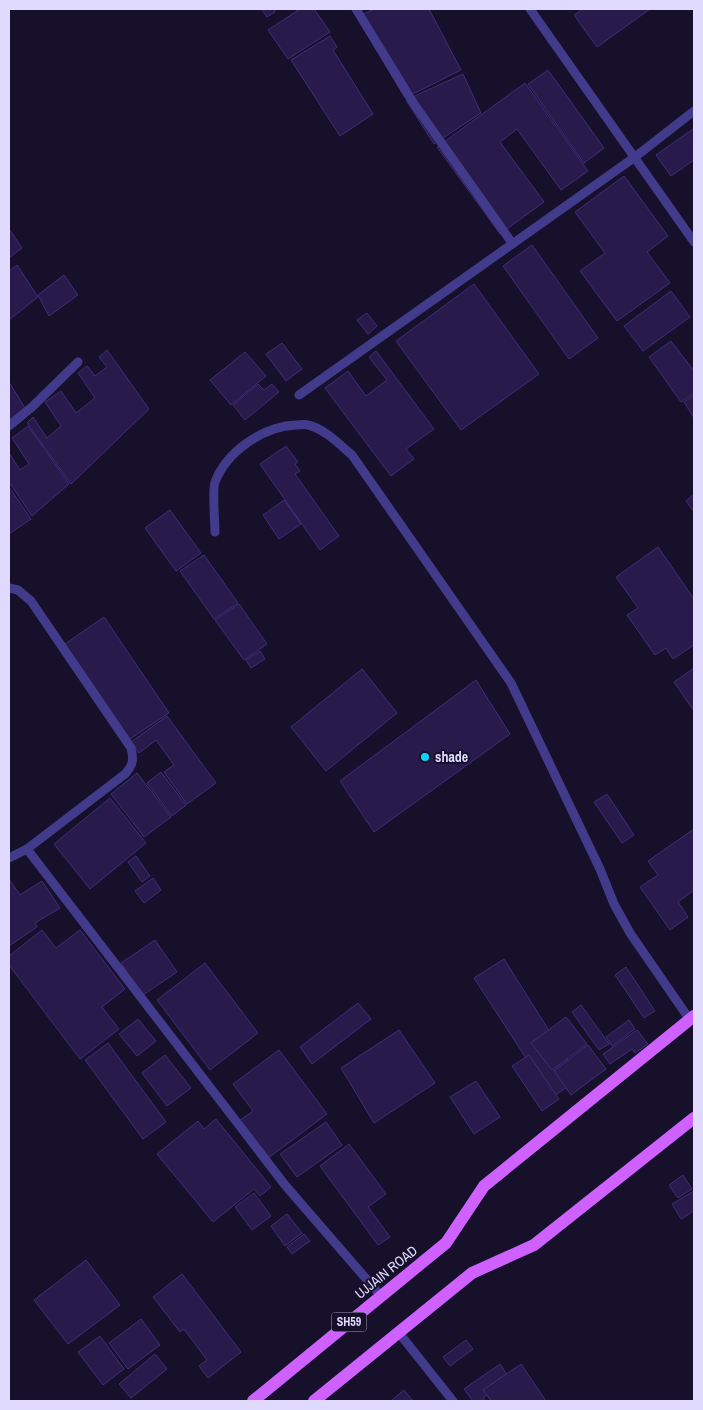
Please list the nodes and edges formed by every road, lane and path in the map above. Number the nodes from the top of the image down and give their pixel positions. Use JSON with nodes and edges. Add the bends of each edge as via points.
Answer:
{"nodes":[{"id":1,"x":356,"y":9,"type":"edge"},
{"id":2,"x":530,"y":9,"type":"edge"},
{"id":3,"x":694,"y":111,"type":"edge"},
{"id":4,"x":635,"y":157,"type":"junction"},
{"id":5,"x":694,"y":242,"type":"edge"},
{"id":6,"x":512,"y":243,"type":"junction"},
{"id":7,"x":78,"y":362,"type":"dead end"},
{"id":8,"x":299,"y":395,"type":"dead end"},
{"id":9,"x":9,"y":426,"type":"edge"},
{"id":10,"x":215,"y":532,"type":"dead end"},
{"id":11,"x":9,"y":588,"type":"edge"},
{"id":12,"x":27,"y":849,"type":"junction"},
{"id":13,"x":9,"y":858,"type":"edge"},
{"id":14,"x":692,"y":1018,"type":"edge"},
{"id":15,"x":694,"y":1118,"type":"edge"},
{"id":16,"x":381,"y":1296,"type":"junction"},
{"id":17,"x":399,"y":1333,"type":"junction"},
{"id":18,"x":253,"y":1401,"type":"edge"},
{"id":19,"x":314,"y":1401,"type":"edge"},
{"id":20,"x":453,"y":1401,"type":"edge"}],
"edges":[{"from":1,"to":6,"type":"lane","via":[[414,104]]},
{"from":2,"to":4,"type":"lane"},
{"from":3,"to":4,"type":"lane"},
{"from":4,"to":5,"type":"lane"},
{"from":4,"to":6,"type":"lane"},
{"from":6,"to":8,"type":"lane"},
{"from":7,"to":9,"type":"lane"},
{"from":10,"to":14,"type":"lane","via":[[214,483],[227,462],[264,431],[285,425],[308,424],[328,435],[352,455],[511,683],[614,904],[630,933]]},
{"from":11,"to":12,"type":"lane","via":[[18,590],[31,601],[131,748],[133,758],[125,774]]},
{"from":12,"to":13,"type":"lane"},
{"from":12,"to":16,"type":"lane","via":[[285,1185]]},
{"from":14,"to":16,"type":"main road","name":"UJJAIN ROAD","number":"SH59","via":[[484,1186],[446,1243]]},
{"from":15,"to":17,"type":"main road","via":[[534,1245],[472,1273]]},
{"from":16,"to":18,"type":"main road","name":"UJJAIN ROAD","number":"SH59"},
{"from":17,"to":19,"type":"main road"},
{"from":17,"to":20,"type":"lane"}]}
